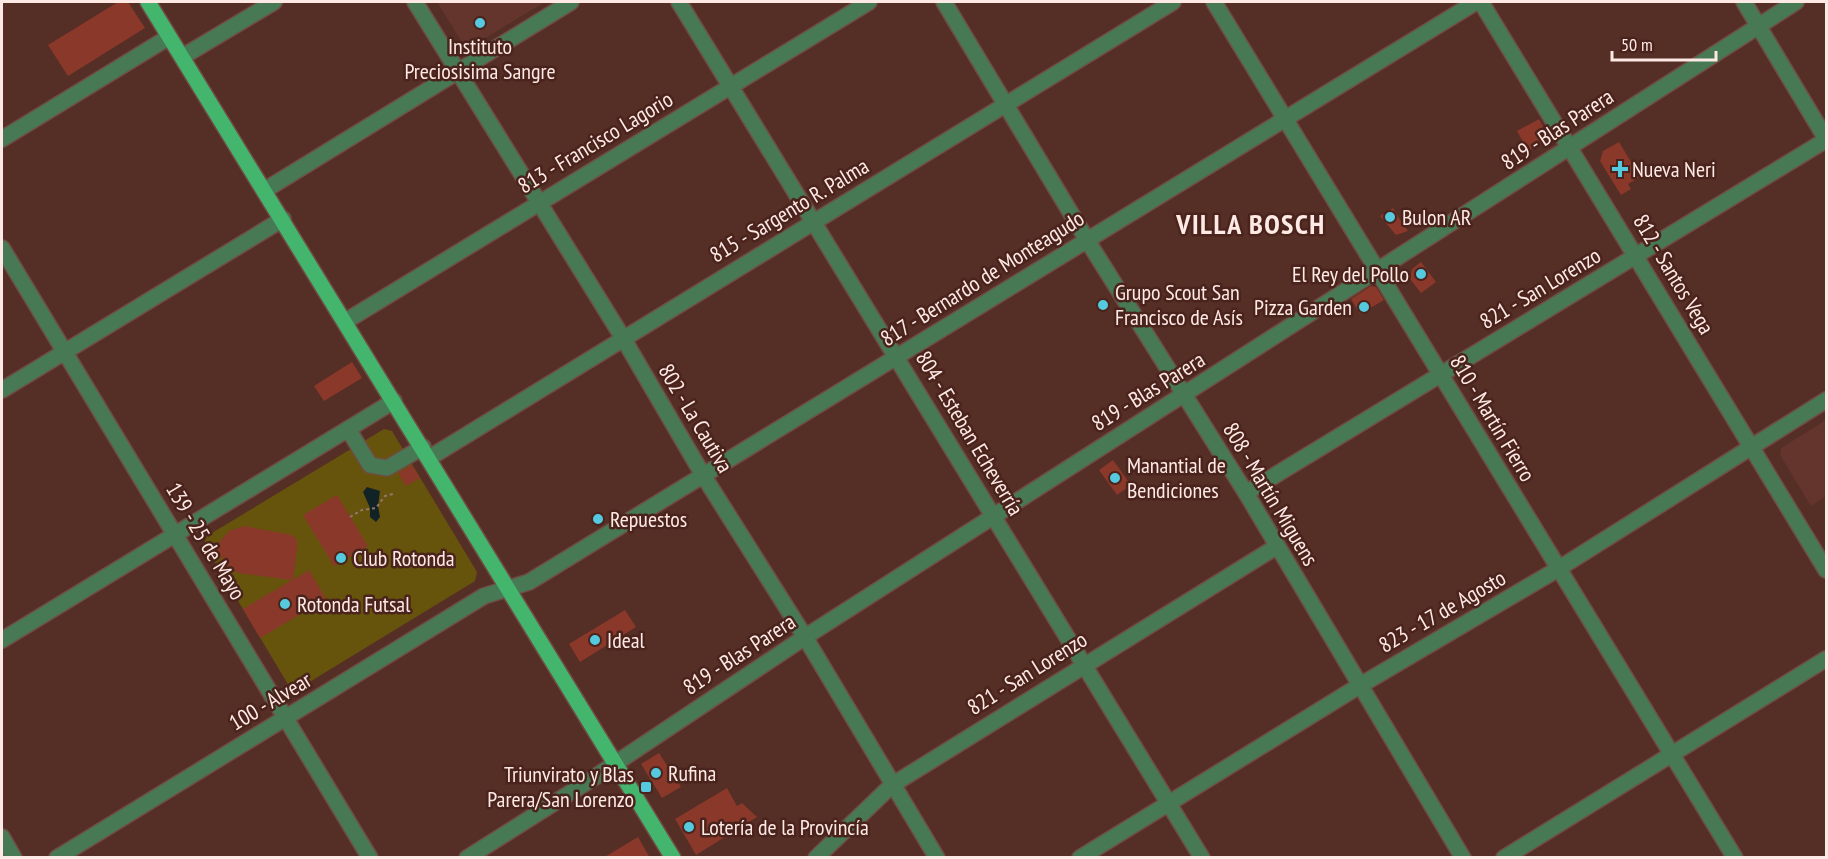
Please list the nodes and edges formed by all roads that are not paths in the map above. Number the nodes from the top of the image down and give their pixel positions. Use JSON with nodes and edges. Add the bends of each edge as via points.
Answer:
{"nodes":[{"id":1,"x":148,"y":2,"type":"edge"},
{"id":2,"x":274,"y":2,"type":"edge"},
{"id":3,"x":416,"y":2,"type":"edge"},
{"id":4,"x":572,"y":2,"type":"edge"},
{"id":5,"x":679,"y":2,"type":"edge"},
{"id":6,"x":869,"y":2,"type":"edge"},
{"id":7,"x":944,"y":2,"type":"edge"},
{"id":8,"x":1173,"y":2,"type":"edge"},
{"id":9,"x":1214,"y":2,"type":"edge"},
{"id":10,"x":1476,"y":2,"type":"edge"},
{"id":11,"x":1481,"y":2,"type":"edge"},
{"id":12,"x":1744,"y":2,"type":"edge"},
{"id":13,"x":1796,"y":2,"type":"edge"},
{"id":14,"x":1759,"y":25,"type":"junction"},
{"id":15,"x":170,"y":37,"type":"junction"},
{"id":16,"x":182,"y":57,"type":"junction"},
{"id":17,"x":459,"y":71,"type":"junction"},
{"id":18,"x":730,"y":86,"type":"junction"},
{"id":19,"x":1006,"y":105,"type":"junction"},
{"id":20,"x":1284,"y":120,"type":"junction"},
{"id":21,"x":2,"y":139,"type":"edge"},
{"id":22,"x":1827,"y":139,"type":"edge"},
{"id":23,"x":1572,"y":147,"type":"junction"},
{"id":24,"x":265,"y":190,"type":"junction"},
{"id":25,"x":538,"y":203,"type":"junction"},
{"id":26,"x":283,"y":219,"type":"junction"},
{"id":27,"x":814,"y":221,"type":"junction"},
{"id":28,"x":1087,"y":240,"type":"junction"},
{"id":29,"x":2,"y":248,"type":"edge"},
{"id":30,"x":1636,"y":255,"type":"junction"},
{"id":31,"x":1378,"y":271,"type":"junction"},
{"id":32,"x":346,"y":321,"type":"junction"},
{"id":33,"x":623,"y":338,"type":"junction"},
{"id":34,"x":65,"y":352,"type":"junction"},
{"id":35,"x":897,"y":357,"type":"junction"},
{"id":36,"x":1441,"y":374,"type":"junction"},
{"id":37,"x":2,"y":390,"type":"edge"},
{"id":38,"x":1184,"y":395,"type":"junction"},
{"id":39,"x":1827,"y":400,"type":"edge"},
{"id":40,"x":394,"y":402,"type":"junction"},
{"id":41,"x":348,"y":429,"type":"junction"},
{"id":42,"x":1752,"y":447,"type":"junction"},
{"id":43,"x":426,"y":452,"type":"junction"},
{"id":44,"x":703,"y":475,"type":"junction"},
{"id":45,"x":1246,"y":493,"type":"junction"},
{"id":46,"x":995,"y":516,"type":"junction"},
{"id":47,"x":176,"y":533,"type":"junction"},
{"id":48,"x":1276,"y":547,"type":"junction"},
{"id":49,"x":1558,"y":569,"type":"junction"},
{"id":50,"x":1827,"y":570,"type":"edge"},
{"id":51,"x":509,"y":589,"type":"junction"},
{"id":52,"x":805,"y":637,"type":"junction"},
{"id":53,"x":2,"y":640,"type":"edge"},
{"id":54,"x":1827,"y":659,"type":"edge"},
{"id":55,"x":1085,"y":663,"type":"junction"},
{"id":56,"x":1359,"y":686,"type":"junction"},
{"id":57,"x":284,"y":719,"type":"junction"},
{"id":58,"x":1673,"y":755,"type":"junction"},
{"id":59,"x":616,"y":762,"type":"junction"},
{"id":60,"x":892,"y":784,"type":"junction"},
{"id":61,"x":1169,"y":802,"type":"junction"},
{"id":62,"x":2,"y":837,"type":"edge"},
{"id":63,"x":14,"y":858,"type":"edge"},
{"id":64,"x":57,"y":858,"type":"edge"},
{"id":65,"x":370,"y":858,"type":"edge"},
{"id":66,"x":468,"y":858,"type":"edge"},
{"id":67,"x":673,"y":858,"type":"edge"},
{"id":68,"x":816,"y":858,"type":"edge"},
{"id":69,"x":937,"y":858,"type":"edge"},
{"id":70,"x":1080,"y":858,"type":"edge"},
{"id":71,"x":1202,"y":858,"type":"edge"},
{"id":72,"x":1463,"y":858,"type":"edge"},
{"id":73,"x":1504,"y":858,"type":"edge"},
{"id":74,"x":1735,"y":858,"type":"edge"}],
"edges":[{"from":1,"to":15,"type":"main road"},
{"from":2,"to":16,"type":"street"},
{"from":3,"to":17,"type":"street","name":"802 - La Cautiva"},
{"from":4,"to":17,"type":"street"},
{"from":5,"to":18,"type":"street","name":"804 - Esteban Echeverría"},
{"from":6,"to":18,"type":"street","name":"813 - Francisco Lagorio"},
{"from":7,"to":19,"type":"street","name":"808 - Martín Miguens"},
{"from":8,"to":19,"type":"street","name":"815 - Sargento R. Palma"},
{"from":9,"to":20,"type":"street","name":"810 - Martín Fierro"},
{"from":10,"to":20,"type":"street","name":"817 - Bernardo de Monteagudo"},
{"from":11,"to":23,"type":"street","name":"812 - Santos Vega"},
{"from":12,"to":14,"type":"street"},
{"from":13,"to":14,"type":"street","name":"819 - Blas Parera"},
{"from":14,"to":22,"type":"street"},
{"from":14,"to":23,"type":"street","name":"819 - Blas Parera"},
{"from":15,"to":16,"type":"main road"},
{"from":15,"to":21,"type":"street"},
{"from":16,"to":24,"type":"main road"},
{"from":17,"to":24,"type":"street"},
{"from":17,"to":25,"type":"street","name":"802 - La Cautiva"},
{"from":18,"to":25,"type":"street","name":"813 - Francisco Lagorio"},
{"from":18,"to":27,"type":"street","name":"804 - Esteban Echeverría"},
{"from":19,"to":27,"type":"street","name":"815 - Sargento R. Palma"},
{"from":19,"to":28,"type":"street","name":"808 - Martín Miguens"},
{"from":20,"to":28,"type":"street","name":"817 - Bernardo de Monteagudo"},
{"from":20,"to":31,"type":"street","name":"810 - Martín Fierro"},
{"from":22,"to":30,"type":"street","name":"821 - San Lorenzo"},
{"from":23,"to":30,"type":"street","name":"812 - Santos Vega"},
{"from":23,"to":31,"type":"street","name":"819 - Blas Parera"},
{"from":24,"to":26,"type":"main road"},
{"from":25,"to":32,"type":"street","name":"813 - Francisco Lagorio"},
{"from":25,"to":33,"type":"street","name":"802 - La Cautiva"},
{"from":26,"to":32,"type":"main road"},
{"from":26,"to":34,"type":"street"},
{"from":27,"to":33,"type":"street","name":"815 - Sargento R. Palma"},
{"from":27,"to":35,"type":"street","name":"804 - Esteban Echeverría"},
{"from":28,"to":35,"type":"street","name":"817 - Bernardo de Monteagudo"},
{"from":28,"to":38,"type":"street","name":"808 - Martín Miguens"},
{"from":29,"to":34,"type":"street","name":"139 - 25 de Mayo"},
{"from":30,"to":36,"type":"street","name":"821 - San Lorenzo"},
{"from":30,"to":42,"type":"street","name":"812 - Santos Vega"},
{"from":31,"to":36,"type":"street","name":"810 - Martín Fierro"},
{"from":31,"to":38,"type":"street","name":"819 - Blas Parera"},
{"from":32,"to":40,"type":"main road"},
{"from":33,"to":43,"type":"street","name":"815 - Sargento R. Palma"},
{"from":33,"to":44,"type":"street","name":"802 - La Cautiva"},
{"from":34,"to":37,"type":"street"},
{"from":34,"to":47,"type":"street","name":"139 - 25 de Mayo"},
{"from":35,"to":44,"type":"street","name":"817 - Bernardo de Monteagudo"},
{"from":35,"to":46,"type":"street","name":"804 - Esteban Echeverría"},
{"from":36,"to":45,"type":"street","name":"821 - San Lorenzo"},
{"from":36,"to":49,"type":"street","name":"810 - Martín Fierro"},
{"from":38,"to":45,"type":"street","name":"808 - Martín Miguens"},
{"from":38,"to":46,"type":"street","name":"819 - Blas Parera"},
{"from":39,"to":42,"type":"street","name":"823 - 17 de Agosto"},
{"from":40,"to":41,"type":"street"},
{"from":40,"to":43,"type":"main road"},
{"from":41,"to":43,"type":"street","name":"815 - Sargento R. Palma","via":[[370,465],[387,468]]},
{"from":41,"to":47,"type":"street"},
{"from":42,"to":49,"type":"street","name":"823 - 17 de Agosto"},
{"from":42,"to":50,"type":"street","name":"812 - Santos Vega"},
{"from":43,"to":51,"type":"main road"},
{"from":44,"to":51,"type":"street","name":"817 - Bernardo de Monteagudo","via":[[529,582]]},
{"from":44,"to":52,"type":"street","name":"802 - La Cautiva"},
{"from":45,"to":48,"type":"street","name":"808 - Martín Miguens"},
{"from":46,"to":52,"type":"street","name":"819 - Blas Parera"},
{"from":46,"to":55,"type":"street","name":"804 - Esteban Echeverría"},
{"from":47,"to":53,"type":"street"},
{"from":47,"to":57,"type":"street","name":"139 - 25 de Mayo"},
{"from":48,"to":55,"type":"street","name":"821 - San Lorenzo"},
{"from":48,"to":56,"type":"street","name":"808 - Martín Miguens"},
{"from":49,"to":56,"type":"street","name":"823 - 17 de Agosto"},
{"from":49,"to":58,"type":"street","name":"810 - Martín Fierro"},
{"from":51,"to":57,"type":"street","name":"100 - Alvear","via":[[484,596]]},
{"from":51,"to":59,"type":"main road"},
{"from":52,"to":59,"type":"street","name":"819 - Blas Parera"},
{"from":52,"to":60,"type":"street","name":"802 - La Cautiva"},
{"from":54,"to":58,"type":"street"},
{"from":55,"to":60,"type":"street","name":"821 - San Lorenzo"},
{"from":55,"to":61,"type":"street","name":"804 - Esteban Echeverría"},
{"from":56,"to":61,"type":"street","name":"823 - 17 de Agosto"},
{"from":56,"to":72,"type":"street","name":"808 - Martín Miguens"},
{"from":57,"to":64,"type":"street","name":"100 - Alvear"},
{"from":57,"to":65,"type":"street","name":"139 - 25 de Mayo"},
{"from":58,"to":73,"type":"street"},
{"from":58,"to":74,"type":"street","name":"810 - Martín Fierro"},
{"from":59,"to":66,"type":"street","name":"819 - Blas Parera"},
{"from":59,"to":67,"type":"main road"},
{"from":60,"to":68,"type":"street","name":"821 - San Lorenzo"},
{"from":60,"to":69,"type":"street","name":"802 - La Cautiva"},
{"from":61,"to":70,"type":"street","name":"823 - 17 de Agosto"},
{"from":61,"to":71,"type":"street","name":"804 - Esteban Echeverría"},
{"from":62,"to":63,"type":"street"}]}
